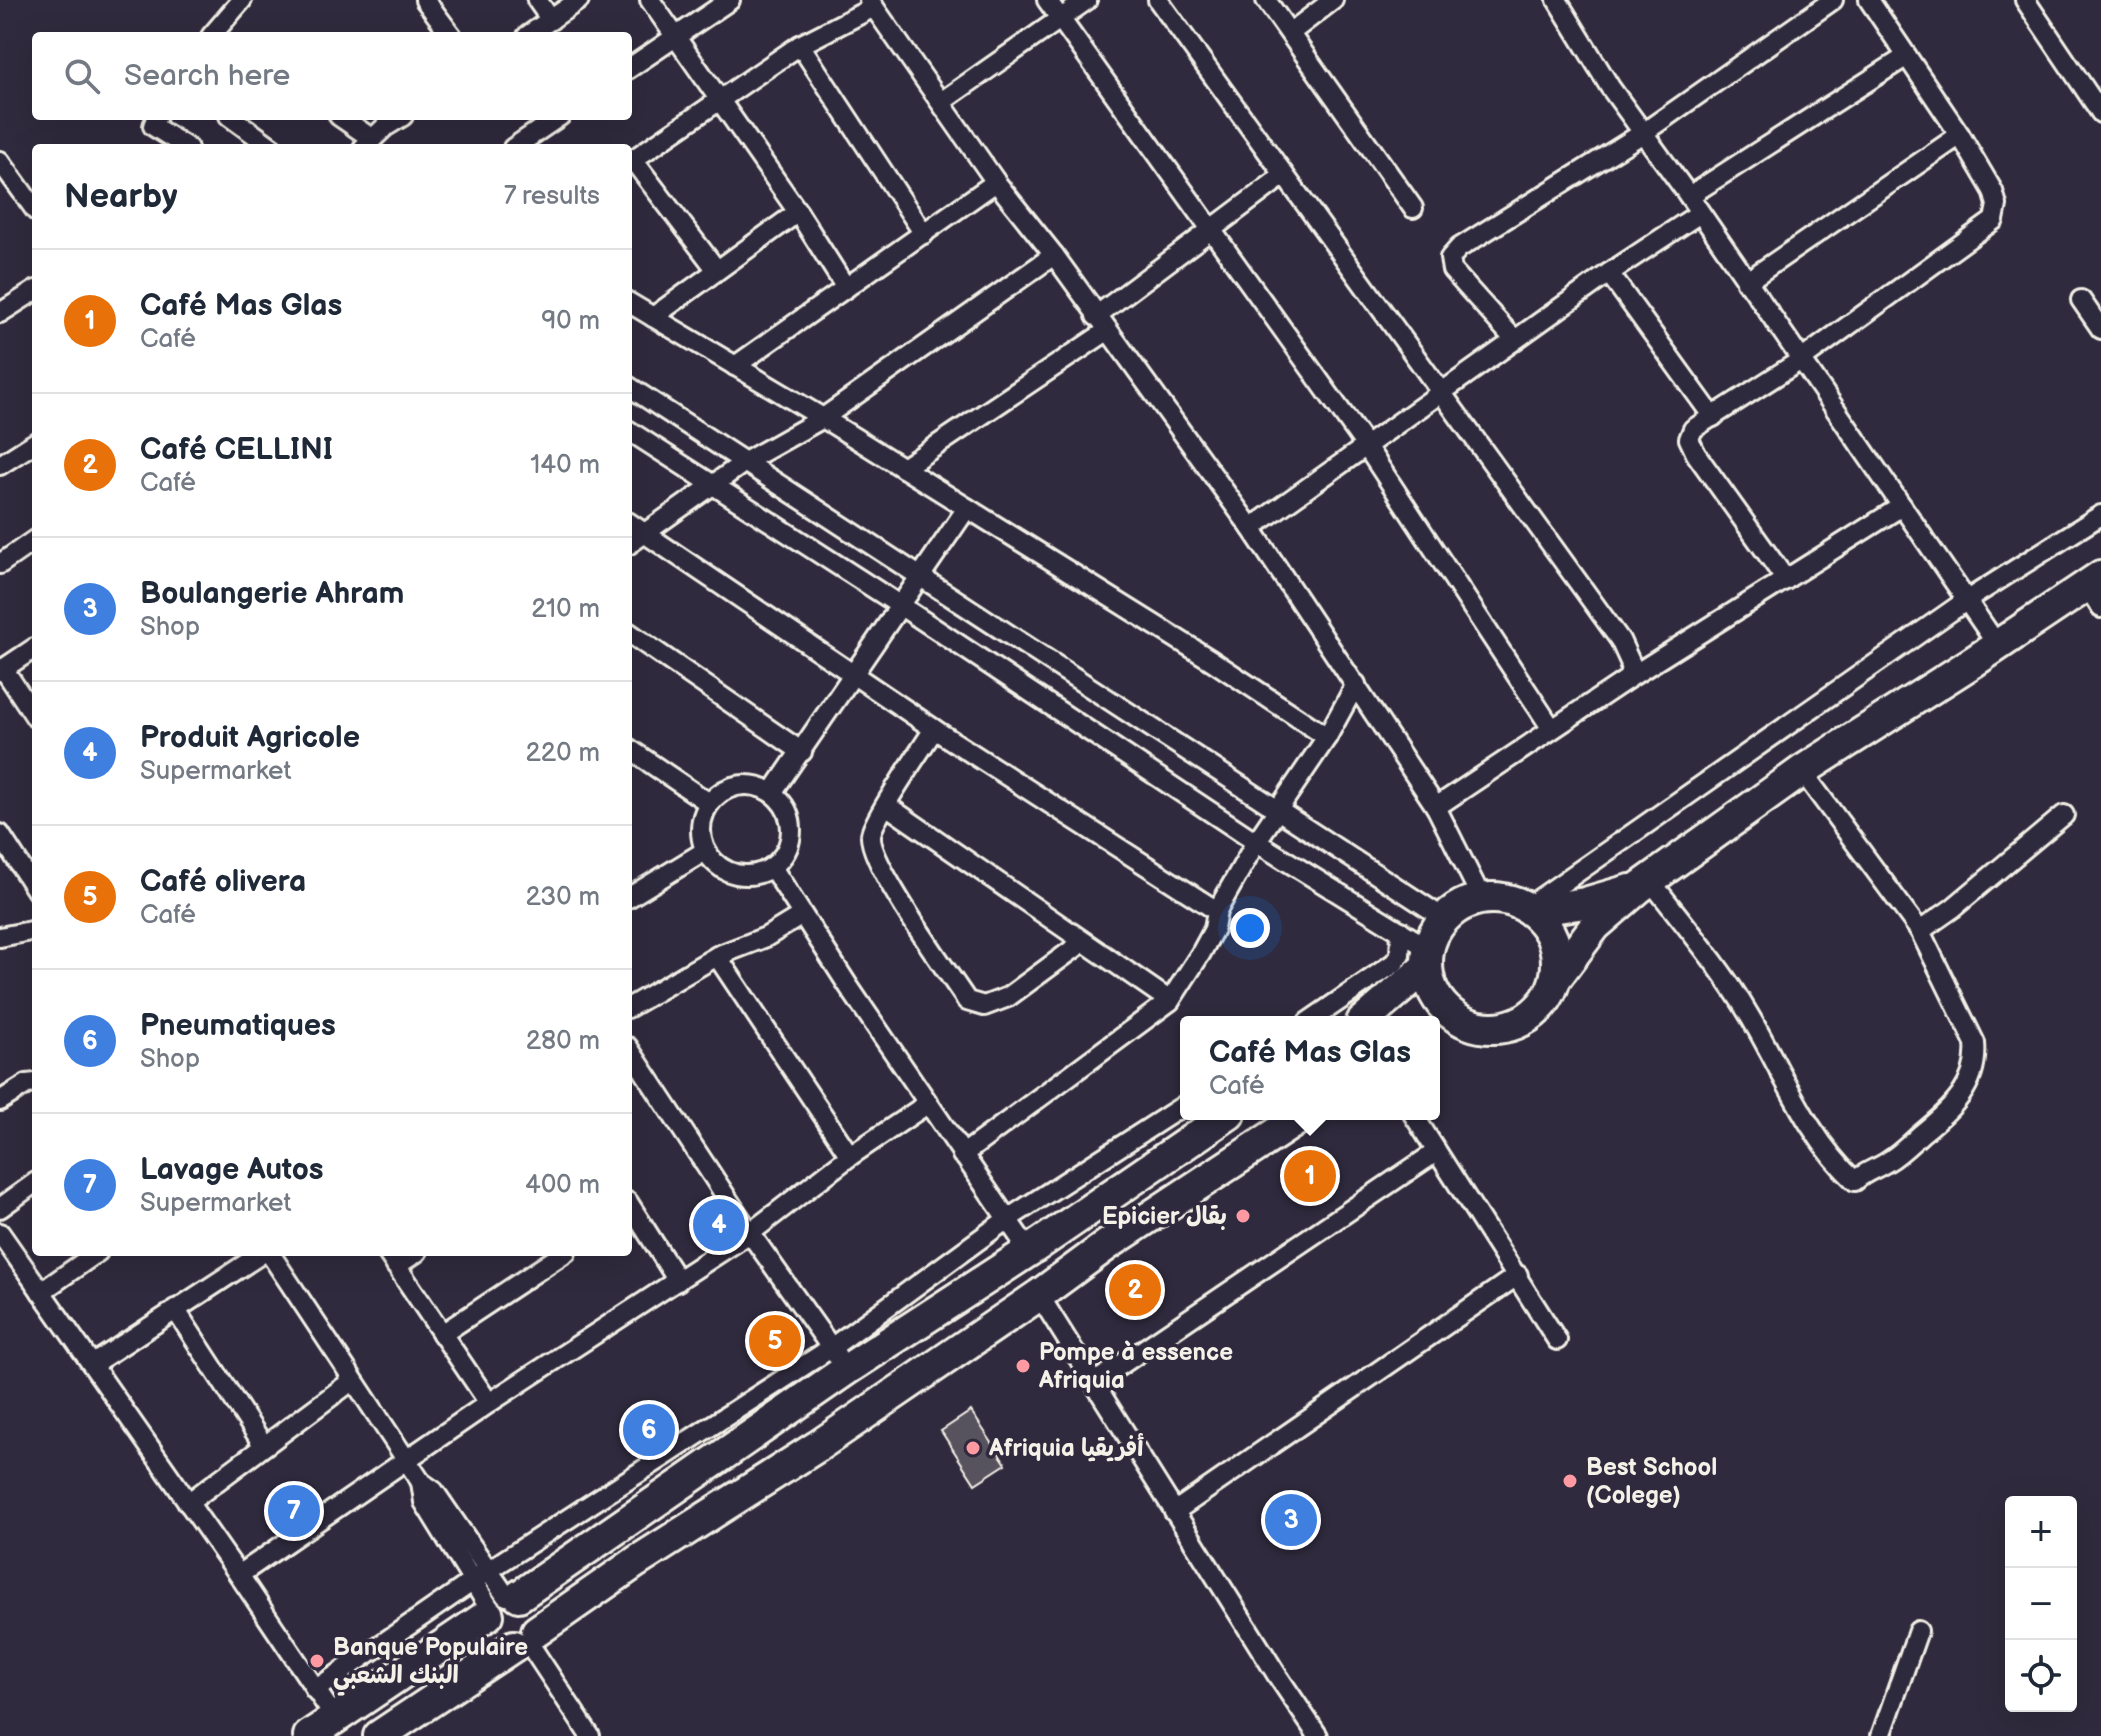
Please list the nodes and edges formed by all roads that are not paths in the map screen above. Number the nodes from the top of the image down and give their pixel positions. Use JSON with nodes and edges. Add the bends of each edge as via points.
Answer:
{"nodes":[{"id":1,"x":242,"y":0,"type":"edge"},
{"id":2,"x":425,"y":0,"type":"edge"},
{"id":3,"x":537,"y":0,"type":"edge"},
{"id":4,"x":579,"y":0,"type":"edge"},
{"id":5,"x":650,"y":0,"type":"edge"},
{"id":6,"x":730,"y":0,"type":"edge"},
{"id":7,"x":1047,"y":0,"type":"edge"},
{"id":8,"x":1087,"y":0,"type":"edge"},
{"id":9,"x":1158,"y":0,"type":"edge"},
{"id":10,"x":1266,"y":0,"type":"edge"},
{"id":11,"x":1333,"y":0,"type":"edge"},
{"id":12,"x":1557,"y":0,"type":"edge"},
{"id":13,"x":1833,"y":0,"type":"edge"},
{"id":14,"x":1869,"y":0,"type":"edge"},
{"id":15,"x":2025,"y":0,"type":"edge"},
{"id":16,"x":872,"y":4,"type":"edge"},
{"id":17,"x":1060,"y":19,"type":"junction"},
{"id":18,"x":551,"y":20,"type":"junction"},
{"id":19,"x":218,"y":32,"type":"edge"},
{"id":20,"x":449,"y":32,"type":"edge"},
{"id":21,"x":533,"y":32,"type":"edge"},
{"id":22,"x":1290,"y":33,"type":"junction"},
{"id":23,"x":675,"y":37,"type":"junction"},
{"id":24,"x":800,"y":45,"type":"junction"},
{"id":25,"x":1907,"y":56,"type":"junction"},
{"id":26,"x":632,"y":66,"type":"edge"},
{"id":27,"x":719,"y":101,"type":"junction"},
{"id":28,"x":941,"y":102,"type":"junction"},
{"id":29,"x":2101,"y":113,"type":"edge"},
{"id":30,"x":234,"y":120,"type":"edge"},
{"id":31,"x":343,"y":120,"type":"edge"},
{"id":32,"x":398,"y":120,"type":"edge"},
{"id":33,"x":554,"y":120,"type":"edge"},
{"id":34,"x":155,"y":121,"type":"edge"},
{"id":35,"x":1643,"y":133,"type":"junction"},
{"id":36,"x":1960,"y":135,"type":"junction"},
{"id":37,"x":367,"y":143,"type":"edge"},
{"id":38,"x":183,"y":144,"type":"edge"},
{"id":39,"x":268,"y":144,"type":"edge"},
{"id":40,"x":519,"y":144,"type":"edge"},
{"id":41,"x":632,"y":160,"type":"edge"},
{"id":42,"x":0,"y":161,"type":"edge"},
{"id":43,"x":632,"y":164,"type":"edge"},
{"id":44,"x":1284,"y":175,"type":"junction"},
{"id":45,"x":6,"y":182,"type":"edge"},
{"id":46,"x":996,"y":182,"type":"junction"},
{"id":47,"x":1689,"y":196,"type":"junction"},
{"id":48,"x":32,"y":207,"type":"edge"},
{"id":49,"x":1413,"y":208,"type":"dead end"},
{"id":50,"x":798,"y":212,"type":"junction"},
{"id":51,"x":1700,"y":213,"type":"junction"},
{"id":52,"x":1210,"y":231,"type":"junction"},
{"id":53,"x":924,"y":234,"type":"junction"},
{"id":54,"x":1054,"y":255,"type":"junction"},
{"id":55,"x":716,"y":269,"type":"junction"},
{"id":56,"x":1609,"y":273,"type":"junction"},
{"id":57,"x":1746,"y":282,"type":"junction"},
{"id":58,"x":846,"y":288,"type":"junction"},
{"id":59,"x":32,"y":293,"type":"edge"},
{"id":60,"x":2081,"y":300,"type":"dead end"},
{"id":61,"x":632,"y":304,"type":"edge"},
{"id":62,"x":0,"y":313,"type":"edge"},
{"id":63,"x":653,"y":317,"type":"junction"},
{"id":64,"x":1101,"y":324,"type":"junction"},
{"id":65,"x":2101,"y":329,"type":"edge"},
{"id":66,"x":1514,"y":339,"type":"junction"},
{"id":67,"x":1801,"y":360,"type":"junction"},
{"id":68,"x":735,"y":366,"type":"junction"},
{"id":69,"x":632,"y":389,"type":"edge"},
{"id":70,"x":1440,"y":392,"type":"junction"},
{"id":71,"x":1713,"y":417,"type":"junction"},
{"id":72,"x":823,"y":418,"type":"junction"},
{"id":73,"x":632,"y":432,"type":"edge"},
{"id":74,"x":32,"y":445,"type":"edge"},
{"id":75,"x":1366,"y":446,"type":"junction"},
{"id":76,"x":745,"y":462,"type":"junction"},
{"id":77,"x":0,"y":465,"type":"edge"},
{"id":78,"x":903,"y":468,"type":"junction"},
{"id":79,"x":714,"y":483,"type":"junction"},
{"id":80,"x":1902,"y":506,"type":"junction"},
{"id":81,"x":967,"y":508,"type":"junction"},
{"id":82,"x":2101,"y":515,"type":"edge"},
{"id":83,"x":632,"y":525,"type":"edge"},
{"id":84,"x":1251,"y":528,"type":"junction"},
{"id":85,"x":646,"y":534,"type":"junction"},
{"id":86,"x":32,"y":542,"type":"edge"},
{"id":87,"x":632,"y":543,"type":"edge"},
{"id":88,"x":0,"y":564,"type":"edge"},
{"id":89,"x":921,"y":577,"type":"junction"},
{"id":90,"x":1786,"y":580,"type":"junction"},
{"id":91,"x":2096,"y":590,"type":"edge"},
{"id":92,"x":1967,"y":600,"type":"junction"},
{"id":93,"x":901,"y":606,"type":"junction"},
{"id":94,"x":632,"y":635,"type":"edge"},
{"id":95,"x":1998,"y":646,"type":"junction"},
{"id":96,"x":32,"y":650,"type":"edge"},
{"id":97,"x":2,"y":670,"type":"edge"},
{"id":98,"x":853,"y":674,"type":"junction"},
{"id":99,"x":1629,"y":678,"type":"junction"},
{"id":100,"x":1356,"y":684,"type":"junction"},
{"id":101,"x":32,"y":712,"type":"edge"},
{"id":102,"x":934,"y":729,"type":"junction"},
{"id":103,"x":1552,"y":729,"type":"junction"},
{"id":104,"x":1327,"y":737,"type":"junction"},
{"id":105,"x":632,"y":751,"type":"edge"},
{"id":106,"x":802,"y":752,"type":"junction"},
{"id":107,"x":1802,"y":771,"type":"junction"},
{"id":108,"x":772,"y":793,"type":"junction"},
{"id":109,"x":709,"y":803,"type":"junction"},
{"id":110,"x":886,"y":805,"type":"junction"},
{"id":111,"x":1436,"y":807,"type":"junction"},
{"id":112,"x":1278,"y":810,"type":"junction"},
{"id":113,"x":2064,"y":815,"type":"dead end"},
{"id":114,"x":0,"y":834,"type":"edge"},
{"id":115,"x":1256,"y":842,"type":"junction"},
{"id":116,"x":705,"y":851,"type":"junction"},
{"id":117,"x":772,"y":867,"type":"junction"},
{"id":118,"x":32,"y":884,"type":"edge"},
{"id":119,"x":1645,"y":884,"type":"junction"},
{"id":120,"x":632,"y":891,"type":"edge"},
{"id":121,"x":1482,"y":899,"type":"junction"},
{"id":122,"x":1529,"y":909,"type":"junction"},
{"id":123,"x":1217,"y":911,"type":"junction"},
{"id":124,"x":802,"y":915,"type":"junction"},
{"id":125,"x":1445,"y":919,"type":"junction"},
{"id":126,"x":32,"y":931,"type":"edge"},
{"id":127,"x":1401,"y":931,"type":"junction"},
{"id":128,"x":1920,"y":931,"type":"junction"},
{"id":129,"x":0,"y":937,"type":"edge"},
{"id":130,"x":1083,"y":942,"type":"junction"},
{"id":131,"x":717,"y":956,"type":"junction"},
{"id":132,"x":1428,"y":957,"type":"junction"},
{"id":133,"x":1556,"y":978,"type":"junction"},
{"id":134,"x":1170,"y":1001,"type":"junction"},
{"id":135,"x":632,"y":1006,"type":"edge"},
{"id":136,"x":1317,"y":1016,"type":"edge"},
{"id":137,"x":1368,"y":1016,"type":"edge"},
{"id":138,"x":1465,"y":1022,"type":"junction"},
{"id":139,"x":1440,"y":1032,"type":"edge"},
{"id":140,"x":632,"y":1053,"type":"edge"},
{"id":141,"x":32,"y":1083,"type":"edge"},
{"id":142,"x":0,"y":1101,"type":"edge"},
{"id":143,"x":927,"y":1104,"type":"junction"},
{"id":144,"x":1180,"y":1108,"type":"edge"},
{"id":145,"x":1220,"y":1120,"type":"edge"},
{"id":146,"x":1297,"y":1120,"type":"edge"},
{"id":147,"x":1417,"y":1120,"type":"edge"},
{"id":148,"x":1436,"y":1152,"type":"junction"},
{"id":149,"x":962,"y":1155,"type":"junction"},
{"id":150,"x":850,"y":1156,"type":"junction"},
{"id":151,"x":32,"y":1185,"type":"edge"},
{"id":152,"x":0,"y":1208,"type":"edge"},
{"id":153,"x":632,"y":1211,"type":"edge"},
{"id":154,"x":1006,"y":1220,"type":"junction"},
{"id":155,"x":0,"y":1233,"type":"edge"},
{"id":156,"x":750,"y":1233,"type":"junction"},
{"id":157,"x":1029,"y":1251,"type":"junction"},
{"id":158,"x":92,"y":1256,"type":"edge"},
{"id":159,"x":260,"y":1256,"type":"edge"},
{"id":160,"x":269,"y":1256,"type":"edge"},
{"id":161,"x":560,"y":1256,"type":"edge"},
{"id":162,"x":392,"y":1259,"type":"edge"},
{"id":163,"x":1518,"y":1275,"type":"junction"},
{"id":164,"x":678,"y":1281,"type":"junction"},
{"id":165,"x":41,"y":1292,"type":"junction"},
{"id":166,"x":1039,"y":1295,"type":"junction"},
{"id":167,"x":175,"y":1309,"type":"junction"},
{"id":168,"x":442,"y":1334,"type":"junction"},
{"id":169,"x":1557,"y":1340,"type":"dead end"},
{"id":170,"x":839,"y":1359,"type":"junction"},
{"id":171,"x":93,"y":1364,"type":"junction"},
{"id":172,"x":353,"y":1380,"type":"junction"},
{"id":173,"x":1094,"y":1383,"type":"junction"},
{"id":174,"x":489,"y":1403,"type":"junction"},
{"id":175,"x":264,"y":1446,"type":"junction"},
{"id":176,"x":407,"y":1461,"type":"junction"},
{"id":177,"x":421,"y":1482,"type":"junction"},
{"id":178,"x":188,"y":1503,"type":"junction"},
{"id":179,"x":1174,"y":1512,"type":"junction"},
{"id":180,"x":489,"y":1570,"type":"junction"},
{"id":181,"x":239,"y":1575,"type":"junction"},
{"id":182,"x":472,"y":1582,"type":"junction"},
{"id":183,"x":501,"y":1604,"type":"junction"},
{"id":184,"x":1918,"y":1631,"type":"dead end"},
{"id":185,"x":526,"y":1640,"type":"junction"},
{"id":186,"x":315,"y":1690,"type":"junction"},
{"id":187,"x":335,"y":1718,"type":"junction"},
{"id":188,"x":309,"y":1736,"type":"edge"},
{"id":189,"x":379,"y":1736,"type":"edge"},
{"id":190,"x":590,"y":1736,"type":"edge"},
{"id":191,"x":1318,"y":1736,"type":"edge"},
{"id":192,"x":1881,"y":1736,"type":"edge"}],
"edges":[{"from":1,"to":19,"type":"street"},
{"from":2,"to":20,"type":"street"},
{"from":3,"to":18,"type":"street"},
{"from":4,"to":18,"type":"street"},
{"from":5,"to":23,"type":"street"},
{"from":6,"to":23,"type":"street"},
{"from":7,"to":17,"type":"street"},
{"from":8,"to":17,"type":"street"},
{"from":9,"to":44,"type":"street"},
{"from":10,"to":22,"type":"street"},
{"from":11,"to":22,"type":"street"},
{"from":12,"to":35,"type":"street"},
{"from":13,"to":35,"type":"street"},
{"from":14,"to":25,"type":"street"},
{"from":15,"to":29,"type":"street"},
{"from":16,"to":24,"type":"street"},
{"from":16,"to":28,"type":"street"},
{"from":17,"to":28,"type":"street"},
{"from":17,"to":52,"type":"street"},
{"from":18,"to":21,"type":"street"},
{"from":22,"to":49,"type":"street"},
{"from":23,"to":26,"type":"street"},
{"from":23,"to":27,"type":"street"},
{"from":24,"to":27,"type":"street"},
{"from":24,"to":53,"type":"street"},
{"from":25,"to":36,"type":"street"},
{"from":25,"to":47,"type":"street"},
{"from":27,"to":41,"type":"street"},
{"from":27,"to":50,"type":"street"},
{"from":28,"to":46,"type":"street"},
{"from":30,"to":39,"type":"street"},
{"from":31,"to":37,"type":"street"},
{"from":32,"to":37,"type":"street"},
{"from":33,"to":40,"type":"street"},
{"from":34,"to":38,"type":"street"},
{"from":35,"to":47,"type":"street"},
{"from":35,"to":66,"type":"street","via":[[1450,258],[1452,270]]},
{"from":36,"to":57,"type":"street"},
{"from":36,"to":67,"type":"street","via":[[1993,191],[1994,220]]},
{"from":42,"to":45,"type":"street"},
{"from":43,"to":55,"type":"street"},
{"from":44,"to":52,"type":"street"},
{"from":44,"to":70,"type":"street"},
{"from":45,"to":48,"type":"street"},
{"from":46,"to":53,"type":"street"},
{"from":46,"to":54,"type":"street"},
{"from":47,"to":51,"type":"street"},
{"from":50,"to":55,"type":"street"},
{"from":50,"to":58,"type":"street"},
{"from":51,"to":56,"type":"street"},
{"from":51,"to":57,"type":"street"},
{"from":52,"to":64,"type":"street"},
{"from":52,"to":75,"type":"street"},
{"from":53,"to":58,"type":"street"},
{"from":54,"to":64,"type":"street"},
{"from":54,"to":72,"type":"street"},
{"from":55,"to":63,"type":"street"},
{"from":56,"to":66,"type":"street"},
{"from":56,"to":71,"type":"street"},
{"from":57,"to":67,"type":"street"},
{"from":58,"to":68,"type":"street"},
{"from":59,"to":62,"type":"street"},
{"from":60,"to":65,"type":"street"},
{"from":61,"to":63,"type":"street"},
{"from":63,"to":68,"type":"street"},
{"from":64,"to":78,"type":"street"},
{"from":64,"to":84,"type":"street"},
{"from":66,"to":70,"type":"street"},
{"from":67,"to":71,"type":"street"},
{"from":67,"to":80,"type":"street"},
{"from":68,"to":72,"type":"street"},
{"from":69,"to":76,"type":"street"},
{"from":70,"to":75,"type":"street"},
{"from":70,"to":99,"type":"street","via":[[1620,640],[1631,664]]},
{"from":71,"to":90,"type":"street","via":[[1693,429],[1692,447]]},
{"from":72,"to":76,"type":"street"},
{"from":72,"to":78,"type":"street"},
{"from":73,"to":79,"type":"street"},
{"from":74,"to":77,"type":"street"},
{"from":75,"to":84,"type":"street"},
{"from":75,"to":103,"type":"street"},
{"from":76,"to":79,"type":"street"},
{"from":76,"to":89,"type":"street"},
{"from":78,"to":81,"type":"street"},
{"from":79,"to":85,"type":"street"},
{"from":79,"to":93,"type":"street"},
{"from":80,"to":90,"type":"street"},
{"from":80,"to":92,"type":"street"},
{"from":81,"to":89,"type":"street"},
{"from":81,"to":104,"type":"street"},
{"from":82,"to":92,"type":"street"},
{"from":83,"to":85,"type":"street"},
{"from":84,"to":100,"type":"street"},
{"from":85,"to":87,"type":"street"},
{"from":85,"to":98,"type":"street"},
{"from":86,"to":88,"type":"street"},
{"from":89,"to":93,"type":"street"},
{"from":89,"to":112,"type":"street"},
{"from":90,"to":99,"type":"street"},
{"from":91,"to":95,"type":"main road"},
{"from":92,"to":95,"type":"street"},
{"from":92,"to":122,"type":"street"},
{"from":93,"to":98,"type":"street"},
{"from":93,"to":115,"type":"street"},
{"from":94,"to":106,"type":"street"},
{"from":95,"to":107,"type":"main road"},
{"from":96,"to":97,"type":"street"},
{"from":97,"to":101,"type":"street"},
{"from":98,"to":102,"type":"street"},
{"from":98,"to":106,"type":"street"},
{"from":99,"to":103,"type":"street"},
{"from":100,"to":104,"type":"street"},
{"from":100,"to":111,"type":"street"},
{"from":102,"to":110,"type":"street"},
{"from":102,"to":123,"type":"street"},
{"from":103,"to":111,"type":"street"},
{"from":104,"to":112,"type":"street"},
{"from":105,"to":109,"type":"street"},
{"from":106,"to":108,"type":"street"},
{"from":107,"to":119,"type":"main road"},
{"from":107,"to":128,"type":"street"},
{"from":108,"to":109,"type":"street","via":[[754,785],[734,786]]},
{"from":108,"to":117,"type":"street","via":[[786,809],[791,828],[787,848]]},
{"from":109,"to":116,"type":"street","via":[[700,832]]},
{"from":110,"to":130,"type":"street"},
{"from":110,"to":130,"type":"street","via":[[871,832],[872,849],[967,1001],[984,1006],[1008,997]]},
{"from":111,"to":121,"type":"street"},
{"from":112,"to":115,"type":"street"},
{"from":112,"to":125,"type":"street"},
{"from":113,"to":128,"type":"street"},
{"from":114,"to":118,"type":"street"},
{"from":115,"to":123,"type":"street"},
{"from":115,"to":127,"type":"street"},
{"from":116,"to":117,"type":"street","via":[[719,867],[737,875]]},
{"from":116,"to":120,"type":"street"},
{"from":117,"to":124,"type":"street"},
{"from":119,"to":122,"type":"main road","via":[[1593,901]]},
{"from":119,"to":128,"type":"street","via":[[1748,1013],[1820,1141],[1855,1181],[1949,1111],[1970,1083],[1977,1060],[1975,1043]]},
{"from":119,"to":133,"type":"main road","via":[[1595,926]]},
{"from":121,"to":122,"type":"main road","via":[[1502,899]]},
{"from":121,"to":125,"type":"main road"},
{"from":122,"to":133,"type":"main road","via":[[1555,944]]},
{"from":123,"to":134,"type":"street","via":[[1208,941]]},
{"from":124,"to":131,"type":"street","via":[[766,937]]},
{"from":124,"to":143,"type":"street"},
{"from":125,"to":132,"type":"main road"},
{"from":126,"to":129,"type":"street"},
{"from":127,"to":132,"type":"street"},
{"from":127,"to":136,"type":"street","via":[[1400,955],[1394,963]]},
{"from":130,"to":134,"type":"street"},
{"from":131,"to":135,"type":"street"},
{"from":131,"to":150,"type":"street"},
{"from":132,"to":137,"type":"main road"},
{"from":132,"to":138,"type":"main road","via":[[1430,983],[1438,999]]},
{"from":133,"to":138,"type":"main road","via":[[1543,1005],[1523,1021],[1494,1029]]},
{"from":134,"to":149,"type":"street"},
{"from":138,"to":139,"type":"main road"},
{"from":140,"to":156,"type":"street"},
{"from":141,"to":142,"type":"street"},
{"from":143,"to":149,"type":"street"},
{"from":143,"to":150,"type":"street"},
{"from":144,"to":154,"type":"street"},
{"from":145,"to":157,"type":"main road"},
{"from":146,"to":166,"type":"main road"},
{"from":147,"to":148,"type":"street"},
{"from":148,"to":163,"type":"street"},
{"from":148,"to":173,"type":"street"},
{"from":149,"to":154,"type":"street"},
{"from":150,"to":156,"type":"street"},
{"from":151,"to":152,"type":"street"},
{"from":153,"to":164,"type":"street"},
{"from":154,"to":157,"type":"street"},
{"from":154,"to":170,"type":"street"},
{"from":155,"to":165,"type":"street"},
{"from":156,"to":164,"type":"street"},
{"from":156,"to":170,"type":"street"},
{"from":157,"to":170,"type":"main road"},
{"from":158,"to":165,"type":"street"},
{"from":159,"to":167,"type":"street"},
{"from":160,"to":172,"type":"street"},
{"from":161,"to":168,"type":"street"},
{"from":162,"to":168,"type":"street"},
{"from":163,"to":169,"type":"street"},
{"from":163,"to":179,"type":"street"},
{"from":164,"to":174,"type":"street"},
{"from":165,"to":171,"type":"street"},
{"from":166,"to":173,"type":"street"},
{"from":166,"to":185,"type":"main road"},
{"from":167,"to":171,"type":"street"},
{"from":167,"to":175,"type":"street"},
{"from":168,"to":174,"type":"street"},
{"from":170,"to":180,"type":"street"},
{"from":170,"to":183,"type":"main road"},
{"from":171,"to":178,"type":"street"},
{"from":172,"to":175,"type":"street"},
{"from":172,"to":176,"type":"street"},
{"from":173,"to":179,"type":"street"},
{"from":174,"to":176,"type":"street"},
{"from":175,"to":178,"type":"street"},
{"from":176,"to":177,"type":"street"},
{"from":176,"to":181,"type":"street"},
{"from":177,"to":180,"type":"street","via":[[434,1491]]},
{"from":177,"to":182,"type":"street","via":[[424,1502]]},
{"from":178,"to":181,"type":"street"},
{"from":179,"to":191,"type":"street"},
{"from":180,"to":182,"type":"street"},
{"from":180,"to":183,"type":"street"},
{"from":181,"to":186,"type":"street"},
{"from":182,"to":183,"type":"street"},
{"from":182,"to":186,"type":"street"},
{"from":183,"to":185,"type":"main road","via":[[489,1627],[494,1637],[503,1644]]},
{"from":183,"to":185,"type":"main road","via":[[529,1600],[536,1609],[539,1620]]},
{"from":183,"to":187,"type":"main road"},
{"from":184,"to":192,"type":"street"},
{"from":185,"to":189,"type":"main road"},
{"from":185,"to":190,"type":"street"},
{"from":186,"to":187,"type":"street"},
{"from":187,"to":188,"type":"main road"}]}
